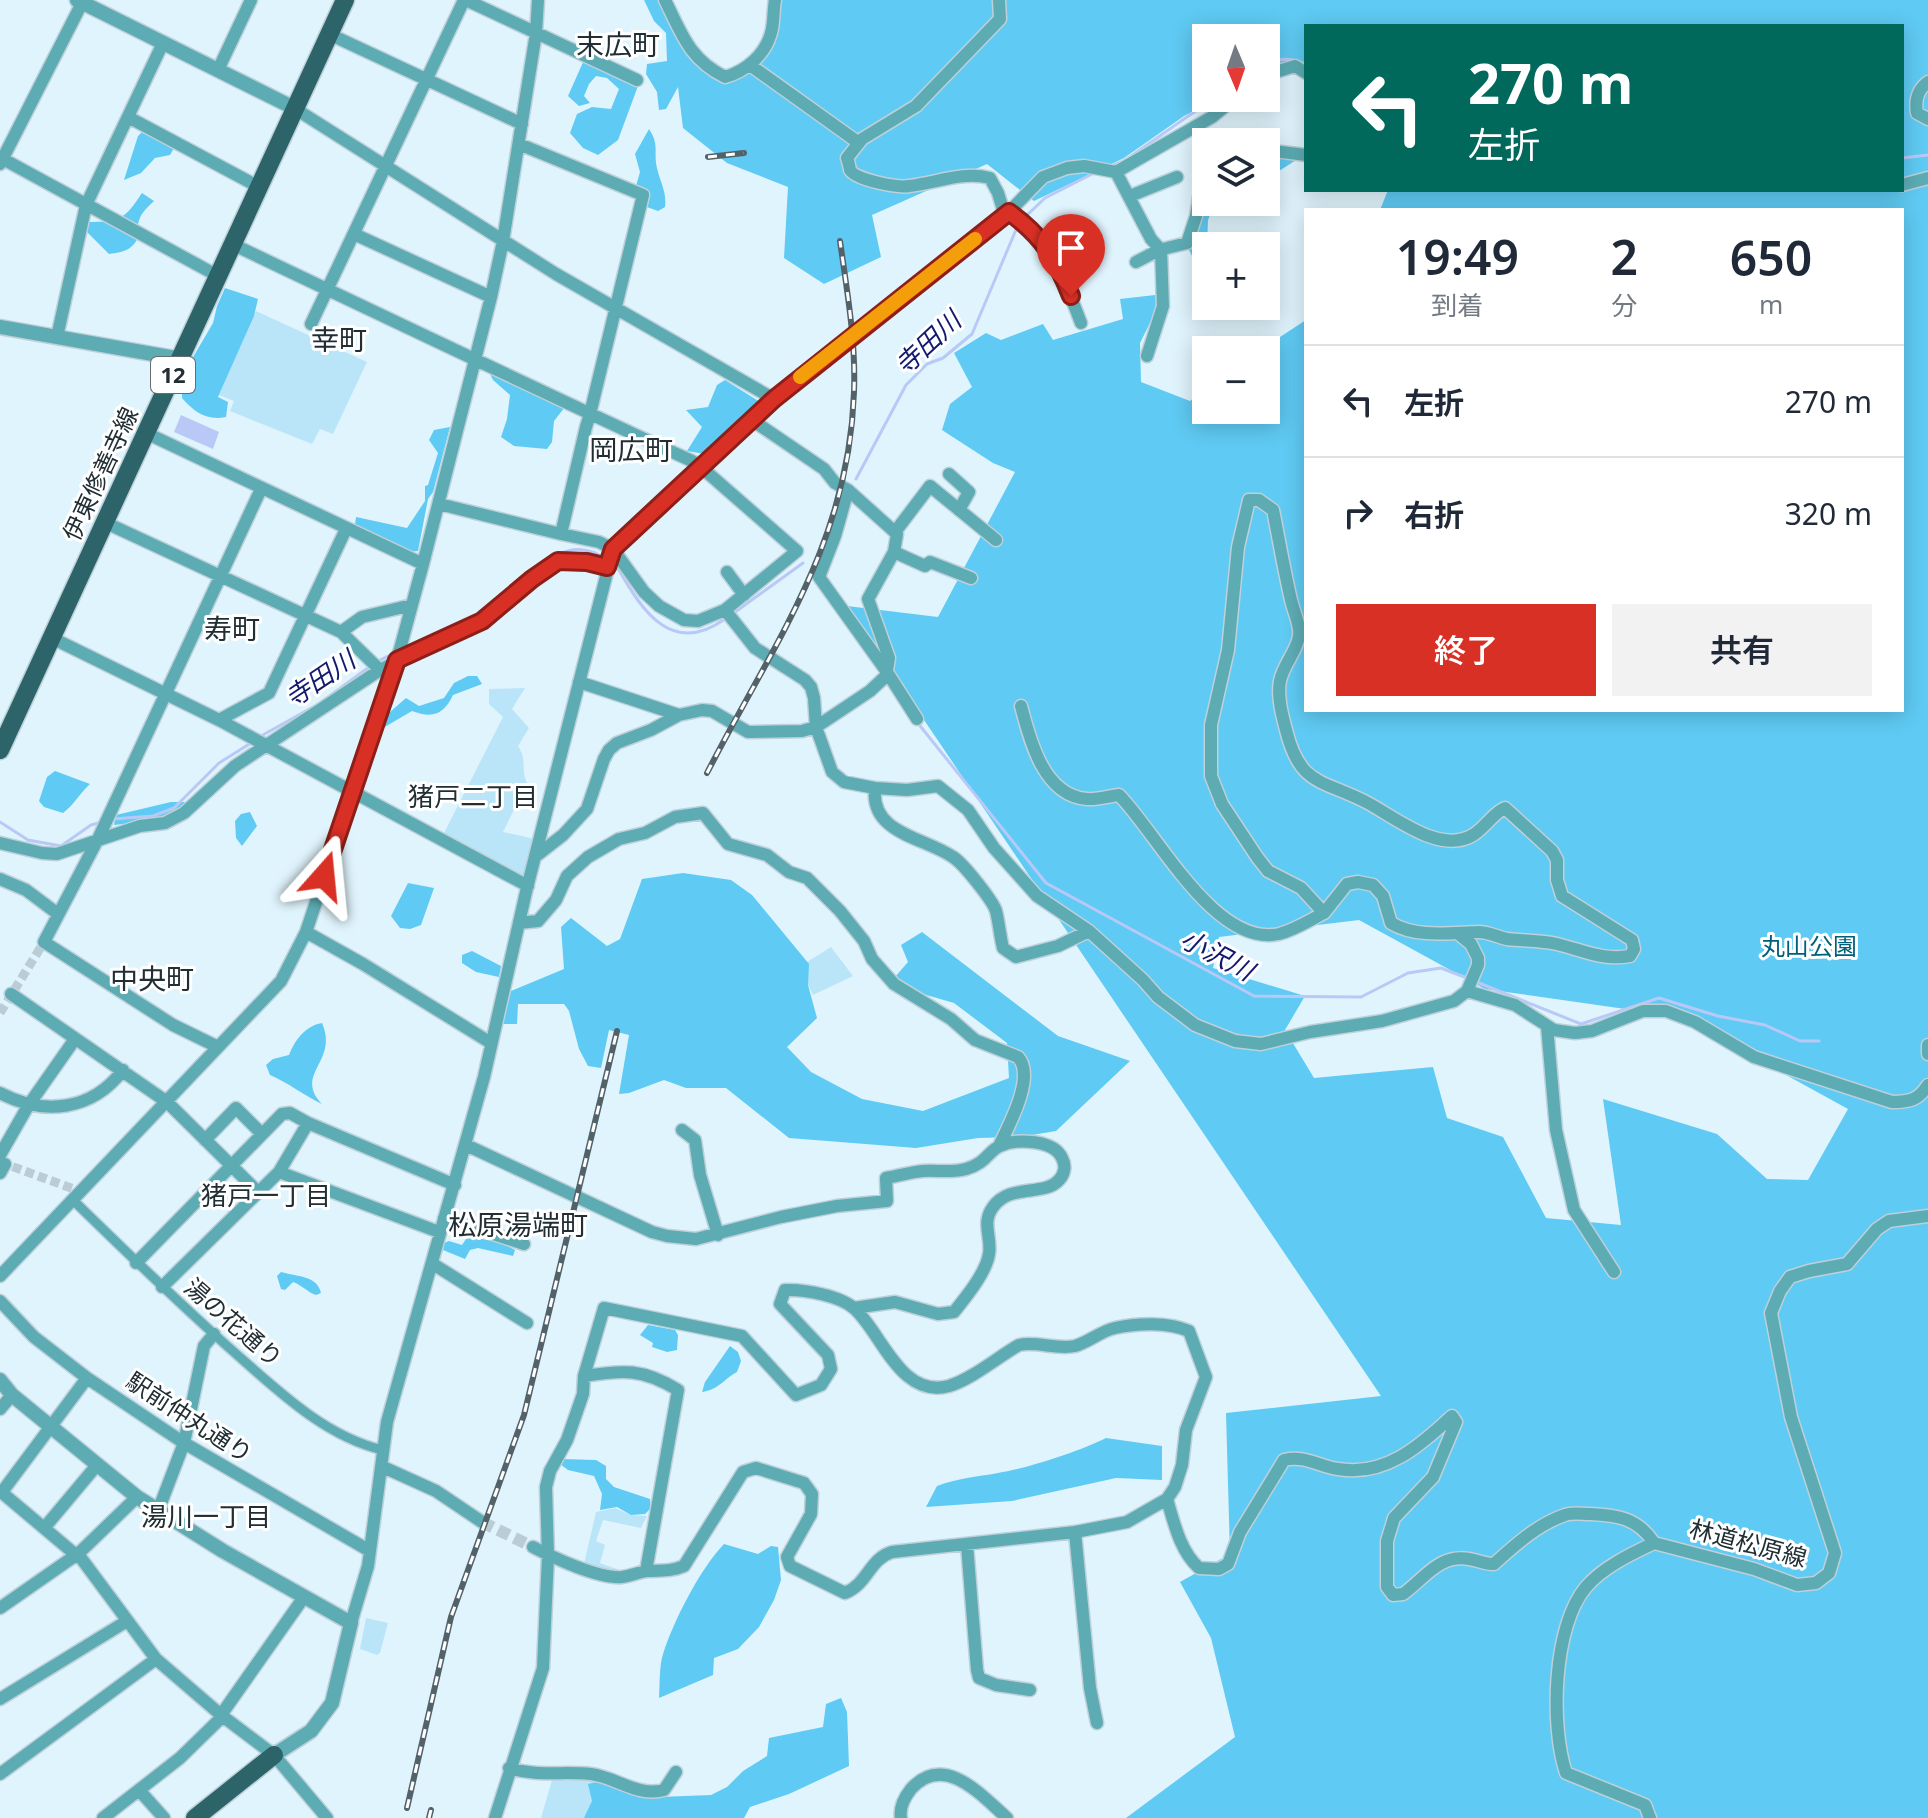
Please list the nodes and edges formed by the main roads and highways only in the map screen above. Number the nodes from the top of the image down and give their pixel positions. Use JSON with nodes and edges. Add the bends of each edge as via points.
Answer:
{"nodes":[{"id":1,"x":339,"y":2,"type":"edge"},
{"id":2,"x":0,"y":750,"type":"edge"},
{"id":3,"x":274,"y":1755,"type":"road end"},
{"id":4,"x":195,"y":1818,"type":"edge"}],
"edges":[{"from":1,"to":2,"type":"main road","name":"伊東修善寺線","number":"12","via":[[329,34]]},
{"from":3,"to":4,"type":"main road"}]}
